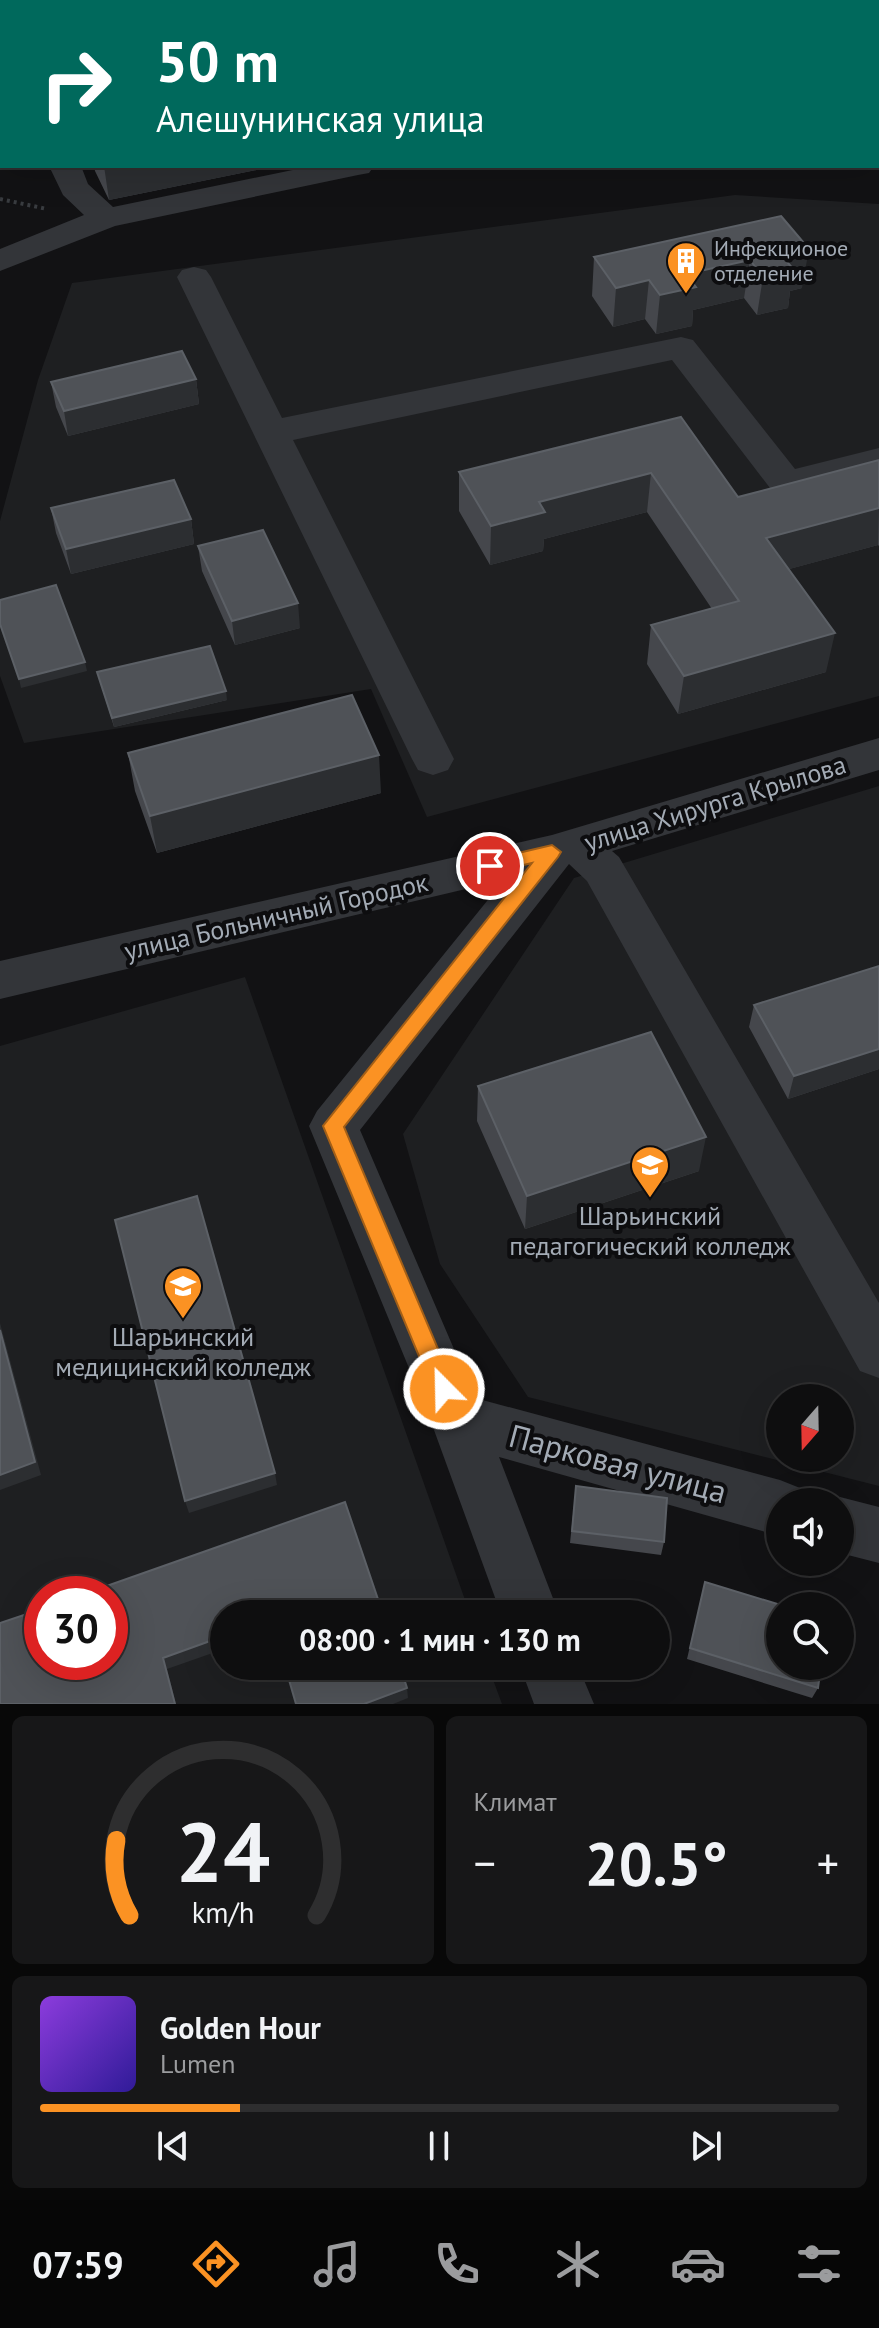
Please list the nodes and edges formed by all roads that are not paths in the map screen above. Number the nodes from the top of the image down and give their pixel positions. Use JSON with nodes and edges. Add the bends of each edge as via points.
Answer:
{"nodes":[{"id":1,"x":66,"y":168,"type":"edge"},
{"id":2,"x":348,"y":168,"type":"edge"},
{"id":3,"x":106,"y":218,"type":"junction"},
{"id":4,"x":0,"y":261,"type":"edge"},
{"id":5,"x":194,"y":277,"type":"dead end"},
{"id":6,"x":273,"y":432,"type":"junction"},
{"id":7,"x":879,"y":460,"type":"edge"},
{"id":8,"x":879,"y":754,"type":"edge"},
{"id":9,"x":433,"y":759,"type":"dead end"},
{"id":10,"x":564,"y":848,"type":"junction"},
{"id":11,"x":0,"y":980,"type":"edge"},
{"id":12,"x":879,"y":1353,"type":"edge"},
{"id":13,"x":457,"y":1419,"type":"junction"},
{"id":14,"x":766,"y":1504,"type":"edge"},
{"id":15,"x":854,"y":1529,"type":"edge"},
{"id":16,"x":879,"y":1535,"type":"edge"},
{"id":17,"x":525,"y":1600,"type":"edge"},
{"id":18,"x":555,"y":1680,"type":"edge"},
{"id":19,"x":564,"y":1704,"type":"edge"}],
"edges":[{"from":1,"to":3,"type":"street","via":[[74,188]]},
{"from":2,"to":3,"type":"street"},
{"from":3,"to":4,"type":"street"},
{"from":5,"to":6,"type":"street"},
{"from":6,"to":7,"type":"street","via":[[681,348],[786,483]]},
{"from":6,"to":9,"type":"street"},
{"from":8,"to":10,"type":"street","name":"улица Хирурга Крылова"},
{"from":10,"to":11,"type":"street","name":"улица Больничный Городок"},
{"from":10,"to":12,"type":"street","via":[[603,869]]},
{"from":10,"to":13,"type":"street","via":[[334,1126]]},
{"from":13,"to":14,"type":"street","name":"Парковая улица"},
{"from":13,"to":17,"type":"street"},
{"from":15,"to":16,"type":"street"},
{"from":18,"to":19,"type":"street"}]}
